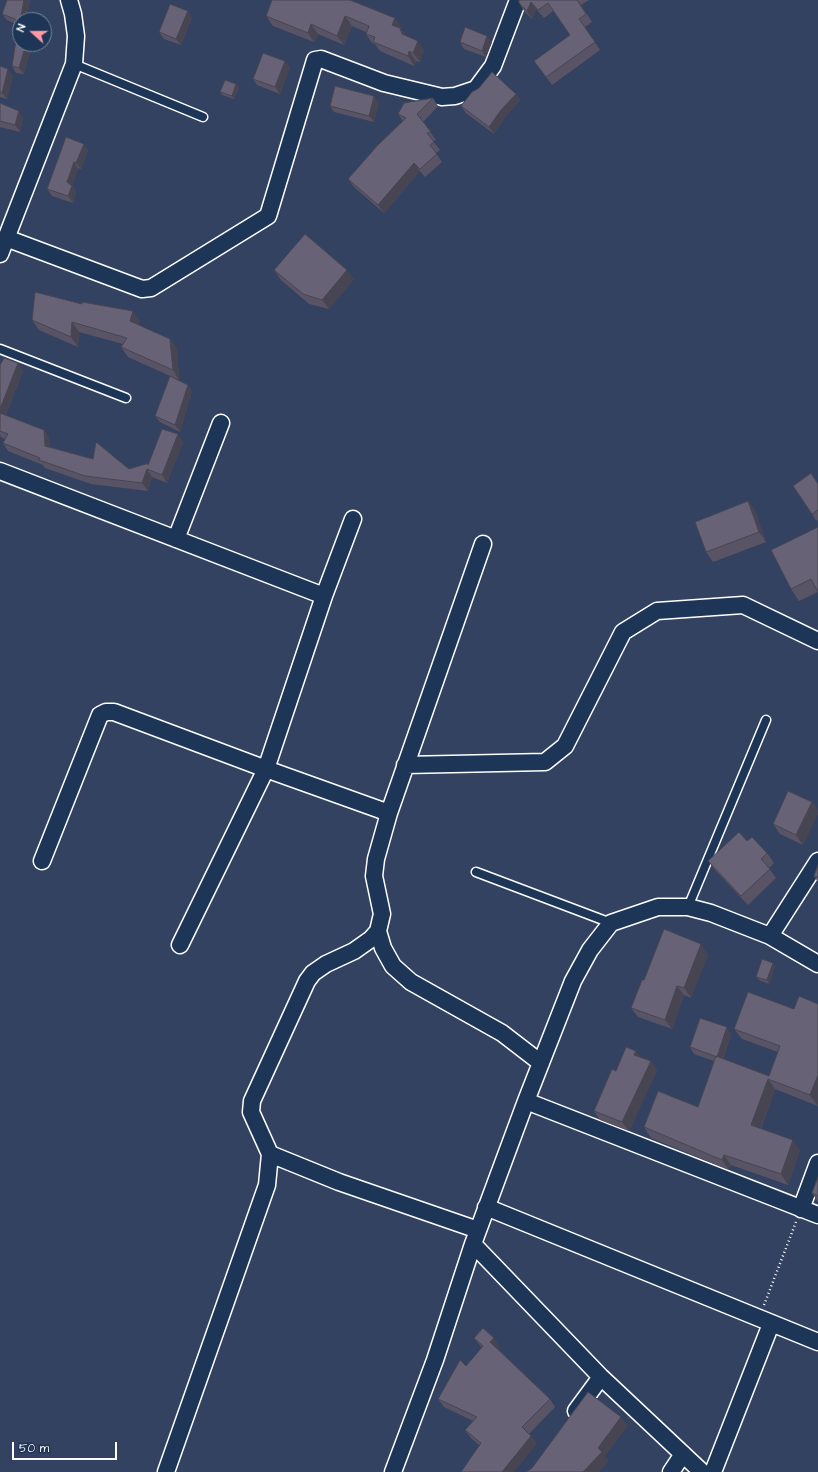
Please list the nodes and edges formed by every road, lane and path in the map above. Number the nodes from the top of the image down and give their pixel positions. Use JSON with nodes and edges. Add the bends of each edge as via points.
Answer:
{"nodes":[{"id":1,"x":69,"y":0,"type":"edge"},
{"id":2,"x":518,"y":0,"type":"edge"},
{"id":3,"x":74,"y":64,"type":"junction"},
{"id":4,"x":203,"y":116,"type":"dead end"},
{"id":5,"x":6,"y":238,"type":"junction"},
{"id":6,"x":0,"y":254,"type":"edge"},
{"id":7,"x":0,"y":349,"type":"edge"},
{"id":8,"x":126,"y":398,"type":"dead end"},
{"id":9,"x":221,"y":423,"type":"dead end"},
{"id":10,"x":0,"y":471,"type":"edge"},
{"id":11,"x":353,"y":519,"type":"dead end"},
{"id":12,"x":176,"y":539,"type":"junction"},
{"id":13,"x":483,"y":544,"type":"dead end"},
{"id":14,"x":324,"y":596,"type":"junction"},
{"id":15,"x":818,"y":642,"type":"edge"},
{"id":16,"x":766,"y":720,"type":"dead end"},
{"id":17,"x":405,"y":765,"type":"junction"},
{"id":18,"x":266,"y":769,"type":"junction"},
{"id":19,"x":389,"y":813,"type":"junction"},
{"id":20,"x":42,"y":861,"type":"dead end"},
{"id":21,"x":818,"y":861,"type":"edge"},
{"id":22,"x":476,"y":872,"type":"dead end"},
{"id":23,"x":688,"y":907,"type":"junction"},
{"id":24,"x":612,"y":923,"type":"junction"},
{"id":25,"x":378,"y":932,"type":"junction"},
{"id":26,"x":770,"y":936,"type":"junction"},
{"id":27,"x":180,"y":945,"type":"dead end"},
{"id":28,"x":818,"y":964,"type":"edge"},
{"id":29,"x":541,"y":1063,"type":"junction"},
{"id":30,"x":526,"y":1101,"type":"junction"},
{"id":31,"x":270,"y":1154,"type":"junction"},
{"id":32,"x":818,"y":1163,"type":"edge"},
{"id":33,"x":486,"y":1207,"type":"junction"},
{"id":34,"x":801,"y":1209,"type":"junction"},
{"id":35,"x":818,"y":1215,"type":"edge"},
{"id":36,"x":476,"y":1237,"type":"junction"},
{"id":37,"x":765,"y":1322,"type":"junction"},
{"id":38,"x":818,"y":1342,"type":"edge"},
{"id":39,"x":601,"y":1377,"type":"junction"},
{"id":40,"x":569,"y":1421,"type":"edge"},
{"id":41,"x":683,"y":1454,"type":"junction"},
{"id":42,"x":166,"y":1472,"type":"edge"},
{"id":43,"x":393,"y":1472,"type":"edge"},
{"id":44,"x":671,"y":1472,"type":"edge"},
{"id":45,"x":702,"y":1472,"type":"edge"},
{"id":46,"x":713,"y":1472,"type":"edge"}],
"edges":[{"from":1,"to":3,"type":"street","via":[[76,36]]},
{"from":2,"to":5,"type":"street","via":[[493,66],[476,89],[455,96],[442,97],[384,83],[321,59],[315,60],[268,216],[151,288],[142,289]]},
{"from":3,"to":4,"type":"lane"},
{"from":3,"to":5,"type":"street"},
{"from":5,"to":6,"type":"street"},
{"from":7,"to":8,"type":"lane"},
{"from":9,"to":12,"type":"street"},
{"from":10,"to":12,"type":"street"},
{"from":11,"to":14,"type":"street"},
{"from":12,"to":14,"type":"street"},
{"from":13,"to":17,"type":"street"},
{"from":14,"to":18,"type":"street"},
{"from":15,"to":17,"type":"street","via":[[743,605],[657,611],[623,632],[566,746],[545,762]]},
{"from":16,"to":23,"type":"lane"},
{"from":17,"to":19,"type":"street"},
{"from":18,"to":19,"type":"street"},
{"from":18,"to":20,"type":"street","via":[[114,712],[106,712],[100,715]]},
{"from":18,"to":27,"type":"street"},
{"from":19,"to":25,"type":"street","via":[[374,876],[382,914]]},
{"from":21,"to":26,"type":"street"},
{"from":22,"to":24,"type":"lane"},
{"from":23,"to":24,"type":"street","via":[[658,907]]},
{"from":23,"to":26,"type":"street","via":[[711,913]]},
{"from":24,"to":29,"type":"street","via":[[590,950],[573,981]]},
{"from":25,"to":29,"type":"street","via":[[393,966],[411,982],[502,1034]]},
{"from":25,"to":31,"type":"street","via":[[354,952],[326,964],[307,981],[252,1101],[251,1112]]},
{"from":26,"to":28,"type":"street"},
{"from":29,"to":30,"type":"street"},
{"from":30,"to":33,"type":"street"},
{"from":30,"to":34,"type":"street"},
{"from":31,"to":36,"type":"street"},
{"from":31,"to":42,"type":"street","via":[[267,1185]]},
{"from":32,"to":34,"type":"street"},
{"from":33,"to":36,"type":"street"},
{"from":33,"to":37,"type":"street"},
{"from":34,"to":35,"type":"street"},
{"from":34,"to":37,"type":"path"},
{"from":36,"to":39,"type":"street"},
{"from":36,"to":43,"type":"street","via":[[436,1360]]},
{"from":37,"to":38,"type":"street"},
{"from":37,"to":46,"type":"street"},
{"from":39,"to":40,"type":"street"},
{"from":39,"to":41,"type":"street"},
{"from":41,"to":44,"type":"street"},
{"from":41,"to":45,"type":"street"}]}
